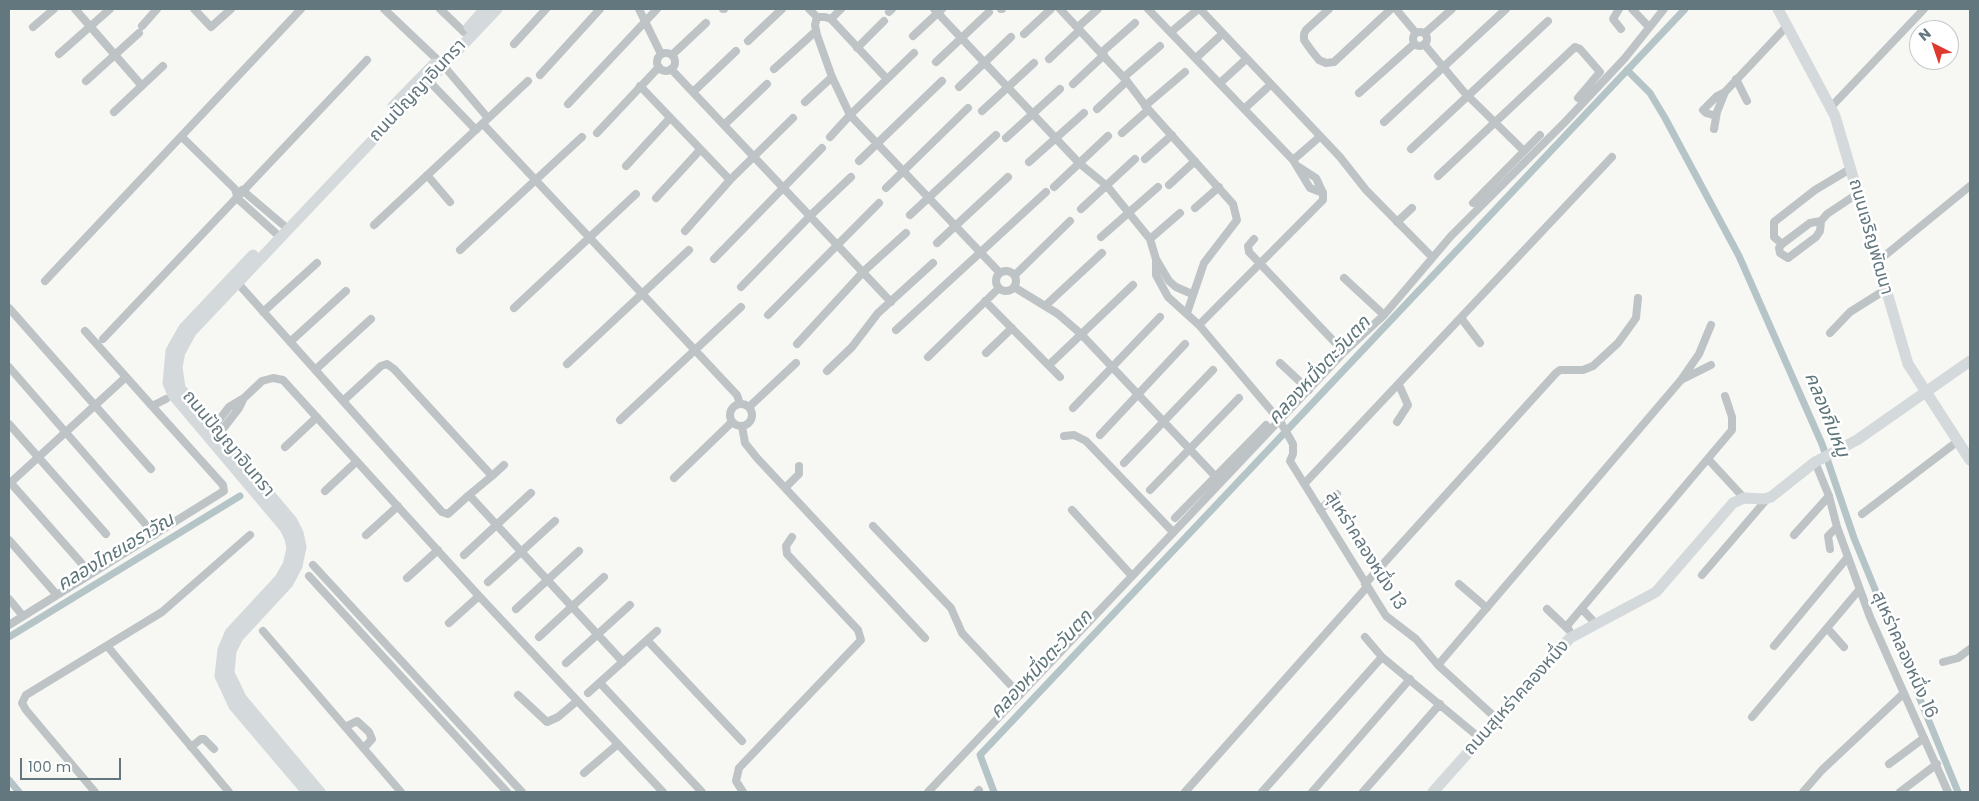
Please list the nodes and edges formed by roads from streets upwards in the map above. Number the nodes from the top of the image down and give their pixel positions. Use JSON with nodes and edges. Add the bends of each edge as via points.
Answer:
{"nodes":[{"id":1,"x":54,"y":9,"type":"edge"},
{"id":2,"x":75,"y":9,"type":"edge"},
{"id":3,"x":110,"y":9,"type":"edge"},
{"id":4,"x":157,"y":9,"type":"edge"},
{"id":5,"x":194,"y":9,"type":"edge"},
{"id":6,"x":231,"y":9,"type":"edge"},
{"id":7,"x":301,"y":9,"type":"edge"},
{"id":8,"x":384,"y":9,"type":"edge"},
{"id":9,"x":440,"y":9,"type":"edge"},
{"id":10,"x":486,"y":9,"type":"edge"},
{"id":11,"x":496,"y":9,"type":"edge"},
{"id":12,"x":546,"y":9,"type":"edge"},
{"id":13,"x":600,"y":9,"type":"edge"},
{"id":14,"x":639,"y":9,"type":"edge"},
{"id":15,"x":657,"y":9,"type":"edge"},
{"id":16,"x":782,"y":9,"type":"edge"},
{"id":17,"x":809,"y":9,"type":"edge"},
{"id":18,"x":841,"y":9,"type":"edge"},
{"id":19,"x":1051,"y":9,"type":"edge"},
{"id":20,"x":1060,"y":9,"type":"edge"},
{"id":21,"x":1098,"y":9,"type":"edge"},
{"id":22,"x":1148,"y":9,"type":"edge"},
{"id":23,"x":1329,"y":9,"type":"edge"},
{"id":24,"x":1391,"y":9,"type":"edge"},
{"id":25,"x":1396,"y":9,"type":"edge"},
{"id":26,"x":1452,"y":9,"type":"edge"},
{"id":27,"x":1506,"y":9,"type":"edge"},
{"id":28,"x":1619,"y":9,"type":"edge"},
{"id":29,"x":1632,"y":9,"type":"edge"},
{"id":30,"x":1664,"y":9,"type":"edge"},
{"id":31,"x":1778,"y":9,"type":"edge"},
{"id":32,"x":1924,"y":9,"type":"edge"},
{"id":33,"x":938,"y":10,"type":"edge"},
{"id":34,"x":1198,"y":10,"type":"edge"},
{"id":35,"x":988,"y":12,"type":"dead end"},
{"id":36,"x":817,"y":17,"type":"junction"},
{"id":37,"x":830,"y":19,"type":"junction"},
{"id":38,"x":884,"y":21,"type":"dead end"},
{"id":39,"x":1548,"y":21,"type":"dead end"},
{"id":40,"x":643,"y":22,"type":"junction"},
{"id":41,"x":1135,"y":22,"type":"dead end"},
{"id":42,"x":706,"y":23,"type":"dead end"},
{"id":43,"x":90,"y":26,"type":"junction"},
{"id":44,"x":1788,"y":26,"type":"junction"},
{"id":45,"x":33,"y":27,"type":"dead end"},
{"id":46,"x":1648,"y":27,"type":"junction"},
{"id":47,"x":1079,"y":28,"type":"junction"},
{"id":48,"x":1621,"y":29,"type":"dead end"},
{"id":49,"x":816,"y":31,"type":"junction"},
{"id":50,"x":464,"y":32,"type":"junction"},
{"id":51,"x":1171,"y":32,"type":"junction"},
{"id":52,"x":1416,"y":32,"type":"junction"},
{"id":53,"x":1425,"y":33,"type":"junction"},
{"id":54,"x":1024,"y":34,"type":"dead end"},
{"id":55,"x":913,"y":36,"type":"dead end"},
{"id":56,"x":1011,"y":37,"type":"dead end"},
{"id":57,"x":1218,"y":37,"type":"dead end"},
{"id":58,"x":961,"y":38,"type":"junction"},
{"id":59,"x":748,"y":40,"type":"dead end"},
{"id":60,"x":514,"y":44,"type":"dead end"},
{"id":61,"x":1414,"y":44,"type":"junction"},
{"id":62,"x":1424,"y":44,"type":"junction"},
{"id":63,"x":1160,"y":46,"type":"dead end"},
{"id":64,"x":857,"y":48,"type":"junction"},
{"id":65,"x":736,"y":52,"type":"dead end"},
{"id":66,"x":914,"y":53,"type":"dead end"},
{"id":67,"x":59,"y":54,"type":"dead end"},
{"id":68,"x":115,"y":54,"type":"junction"},
{"id":69,"x":662,"y":54,"type":"junction"},
{"id":70,"x":1103,"y":54,"type":"junction"},
{"id":71,"x":672,"y":55,"type":"junction"},
{"id":72,"x":1049,"y":58,"type":"dead end"},
{"id":73,"x":1196,"y":58,"type":"junction"},
{"id":74,"x":367,"y":60,"type":"dead end"},
{"id":75,"x":936,"y":62,"type":"dead end"},
{"id":76,"x":984,"y":62,"type":"junction"},
{"id":77,"x":1243,"y":62,"type":"dead end"},
{"id":78,"x":440,"y":63,"type":"junction"},
{"id":79,"x":1034,"y":64,"type":"dead end"},
{"id":80,"x":163,"y":66,"type":"dead end"},
{"id":81,"x":659,"y":68,"type":"junction"},
{"id":82,"x":1444,"y":68,"type":"junction"},
{"id":83,"x":671,"y":69,"type":"junction"},
{"id":84,"x":774,"y":69,"type":"dead end"},
{"id":85,"x":1185,"y":72,"type":"dead end"},
{"id":86,"x":540,"y":75,"type":"dead end"},
{"id":87,"x":832,"y":77,"type":"junction"},
{"id":88,"x":426,"y":78,"type":"junction"},
{"id":89,"x":887,"y":79,"type":"junction"},
{"id":90,"x":1126,"y":79,"type":"junction"},
{"id":91,"x":1736,"y":79,"type":"junction"},
{"id":92,"x":86,"y":81,"type":"dead end"},
{"id":93,"x":528,"y":81,"type":"dead end"},
{"id":94,"x":942,"y":81,"type":"dead end"},
{"id":95,"x":767,"y":84,"type":"dead end"},
{"id":96,"x":1072,"y":84,"type":"dead end"},
{"id":97,"x":1220,"y":84,"type":"junction"},
{"id":98,"x":142,"y":86,"type":"junction"},
{"id":99,"x":640,"y":86,"type":"junction"},
{"id":100,"x":959,"y":87,"type":"dead end"},
{"id":101,"x":1008,"y":87,"type":"junction"},
{"id":102,"x":1267,"y":88,"type":"dead end"},
{"id":103,"x":1060,"y":89,"type":"dead end"},
{"id":104,"x":692,"y":92,"type":"junction"},
{"id":105,"x":1725,"y":92,"type":"junction"},
{"id":106,"x":1359,"y":93,"type":"dead end"},
{"id":107,"x":1467,"y":96,"type":"junction"},
{"id":108,"x":1578,"y":98,"type":"dead end"},
{"id":109,"x":1747,"y":101,"type":"dead end"},
{"id":110,"x":805,"y":102,"type":"dead end"},
{"id":111,"x":568,"y":104,"type":"dead end"},
{"id":112,"x":1830,"y":107,"type":"junction"},
{"id":113,"x":968,"y":108,"type":"dead end"},
{"id":114,"x":1147,"y":108,"type":"junction"},
{"id":115,"x":1097,"y":109,"type":"dead end"},
{"id":116,"x":1244,"y":109,"type":"junction"},
{"id":117,"x":982,"y":111,"type":"dead end"},
{"id":118,"x":114,"y":112,"type":"dead end"},
{"id":119,"x":1084,"y":113,"type":"dead end"},
{"id":120,"x":1033,"y":114,"type":"junction"},
{"id":121,"x":850,"y":115,"type":"junction"},
{"id":122,"x":1716,"y":116,"type":"junction"},
{"id":123,"x":670,"y":118,"type":"junction"},
{"id":124,"x":793,"y":118,"type":"dead end"},
{"id":125,"x":485,"y":121,"type":"junction"},
{"id":126,"x":1384,"y":122,"type":"dead end"},
{"id":127,"x":1495,"y":122,"type":"junction"},
{"id":128,"x":724,"y":125,"type":"junction"},
{"id":129,"x":1714,"y":129,"type":"dead end"},
{"id":130,"x":476,"y":130,"type":"junction"},
{"id":131,"x":597,"y":133,"type":"dead end"},
{"id":132,"x":1122,"y":133,"type":"dead end"},
{"id":133,"x":996,"y":135,"type":"dead end"},
{"id":134,"x":1172,"y":135,"type":"junction"},
{"id":135,"x":1540,"y":135,"type":"dead end"},
{"id":136,"x":1108,"y":136,"type":"dead end"},
{"id":137,"x":182,"y":137,"type":"junction"},
{"id":138,"x":582,"y":137,"type":"dead end"},
{"id":139,"x":830,"y":138,"type":"dead end"},
{"id":140,"x":1006,"y":138,"type":"dead end"},
{"id":141,"x":1056,"y":138,"type":"junction"},
{"id":142,"x":1316,"y":140,"type":"dead end"},
{"id":143,"x":877,"y":143,"type":"junction"},
{"id":144,"x":822,"y":148,"type":"dead end"},
{"id":145,"x":1411,"y":149,"type":"dead end"},
{"id":146,"x":700,"y":150,"type":"junction"},
{"id":147,"x":1524,"y":150,"type":"junction"},
{"id":148,"x":754,"y":156,"type":"junction"},
{"id":149,"x":1612,"y":157,"type":"dead end"},
{"id":150,"x":1135,"y":159,"type":"dead end"},
{"id":151,"x":1145,"y":159,"type":"dead end"},
{"id":152,"x":1293,"y":160,"type":"junction"},
{"id":153,"x":859,"y":161,"type":"dead end"},
{"id":154,"x":1195,"y":161,"type":"junction"},
{"id":155,"x":1029,"y":162,"type":"dead end"},
{"id":156,"x":1079,"y":164,"type":"junction"},
{"id":157,"x":626,"y":166,"type":"dead end"},
{"id":158,"x":1850,"y":169,"type":"junction"},
{"id":159,"x":903,"y":171,"type":"junction"},
{"id":160,"x":428,"y":176,"type":"junction"},
{"id":161,"x":1438,"y":176,"type":"dead end"},
{"id":162,"x":851,"y":177,"type":"dead end"},
{"id":163,"x":1008,"y":177,"type":"dead end"},
{"id":164,"x":730,"y":180,"type":"junction"},
{"id":165,"x":536,"y":181,"type":"junction"},
{"id":166,"x":1169,"y":185,"type":"dead end"},
{"id":167,"x":783,"y":186,"type":"junction"},
{"id":168,"x":1107,"y":186,"type":"junction"},
{"id":169,"x":1970,"y":186,"type":"edge"},
{"id":170,"x":1054,"y":187,"type":"dead end"},
{"id":171,"x":1158,"y":187,"type":"dead end"},
{"id":172,"x":1219,"y":187,"type":"junction"},
{"id":173,"x":886,"y":188,"type":"dead end"},
{"id":174,"x":235,"y":189,"type":"junction"},
{"id":175,"x":245,"y":191,"type":"junction"},
{"id":176,"x":1046,"y":192,"type":"dead end"},
{"id":177,"x":636,"y":194,"type":"dead end"},
{"id":178,"x":1857,"y":194,"type":"junction"},
{"id":179,"x":656,"y":198,"type":"dead end"},
{"id":180,"x":929,"y":198,"type":"junction"},
{"id":181,"x":238,"y":199,"type":"junction"},
{"id":182,"x":450,"y":202,"type":"dead end"},
{"id":183,"x":879,"y":203,"type":"dead end"},
{"id":184,"x":1473,"y":203,"type":"dead end"},
{"id":185,"x":1195,"y":208,"type":"dead end"},
{"id":186,"x":1412,"y":208,"type":"dead end"},
{"id":187,"x":1081,"y":209,"type":"dead end"},
{"id":188,"x":1130,"y":212,"type":"junction"},
{"id":189,"x":1180,"y":213,"type":"dead end"},
{"id":190,"x":810,"y":215,"type":"junction"},
{"id":191,"x":910,"y":215,"type":"dead end"},
{"id":192,"x":1070,"y":221,"type":"dead end"},
{"id":193,"x":1821,"y":221,"type":"junction"},
{"id":194,"x":1397,"y":222,"type":"junction"},
{"id":195,"x":374,"y":226,"type":"dead end"},
{"id":196,"x":954,"y":226,"type":"junction"},
{"id":197,"x":281,"y":231,"type":"junction"},
{"id":198,"x":685,"y":231,"type":"dead end"},
{"id":199,"x":906,"y":233,"type":"dead end"},
{"id":200,"x":1101,"y":237,"type":"dead end"},
{"id":201,"x":589,"y":238,"type":"junction"},
{"id":202,"x":1150,"y":239,"type":"junction"},
{"id":203,"x":1254,"y":239,"type":"dead end"},
{"id":204,"x":838,"y":243,"type":"junction"},
{"id":205,"x":937,"y":244,"type":"dead end"},
{"id":206,"x":1782,"y":244,"type":"junction"},
{"id":207,"x":460,"y":250,"type":"dead end"},
{"id":208,"x":689,"y":250,"type":"dead end"},
{"id":209,"x":980,"y":253,"type":"junction"},
{"id":210,"x":1102,"y":253,"type":"dead end"},
{"id":211,"x":714,"y":258,"type":"dead end"},
{"id":212,"x":1432,"y":258,"type":"junction"},
{"id":213,"x":1156,"y":260,"type":"junction"},
{"id":214,"x":1259,"y":262,"type":"junction"},
{"id":215,"x":1877,"y":262,"type":"junction"},
{"id":216,"x":317,"y":263,"type":"dead end"},
{"id":217,"x":933,"y":263,"type":"dead end"},
{"id":218,"x":864,"y":271,"type":"junction"},
{"id":219,"x":1000,"y":274,"type":"junction"},
{"id":220,"x":1015,"y":275,"type":"junction"},
{"id":221,"x":1344,"y":278,"type":"dead end"},
{"id":222,"x":235,"y":279,"type":"junction"},
{"id":223,"x":45,"y":281,"type":"dead end"},
{"id":224,"x":1133,"y":285,"type":"dead end"},
{"id":225,"x":741,"y":287,"type":"dead end"},
{"id":226,"x":1014,"y":287,"type":"junction"},
{"id":227,"x":1000,"y":288,"type":"junction"},
{"id":228,"x":1885,"y":290,"type":"junction"},
{"id":229,"x":346,"y":291,"type":"dead end"},
{"id":230,"x":642,"y":294,"type":"junction"},
{"id":231,"x":1192,"y":294,"type":"junction"},
{"id":232,"x":1638,"y":298,"type":"dead end"},
{"id":233,"x":985,"y":301,"type":"junction"},
{"id":234,"x":891,"y":302,"type":"junction"},
{"id":235,"x":1045,"y":306,"type":"junction"},
{"id":236,"x":741,"y":307,"type":"dead end"},
{"id":237,"x":9,"y":308,"type":"edge"},
{"id":238,"x":514,"y":308,"type":"dead end"},
{"id":239,"x":263,"y":312,"type":"junction"},
{"id":240,"x":1187,"y":313,"type":"junction"},
{"id":241,"x":768,"y":315,"type":"dead end"},
{"id":242,"x":1384,"y":315,"type":"junction"},
{"id":243,"x":1160,"y":316,"type":"dead end"},
{"id":244,"x":1461,"y":318,"type":"junction"},
{"id":245,"x":371,"y":319,"type":"dead end"},
{"id":246,"x":1199,"y":325,"type":"junction"},
{"id":247,"x":1711,"y":325,"type":"dead end"},
{"id":248,"x":1012,"y":328,"type":"junction"},
{"id":249,"x":896,"y":330,"type":"dead end"},
{"id":250,"x":85,"y":331,"type":"dead end"},
{"id":251,"x":1830,"y":332,"type":"dead end"},
{"id":252,"x":1081,"y":334,"type":"junction"},
{"id":253,"x":103,"y":339,"type":"dead end"},
{"id":254,"x":290,"y":342,"type":"junction"},
{"id":255,"x":1480,"y":343,"type":"dead end"},
{"id":256,"x":797,"y":344,"type":"dead end"},
{"id":257,"x":1186,"y":344,"type":"dead end"},
{"id":258,"x":695,"y":350,"type":"junction"},
{"id":259,"x":1344,"y":352,"type":"junction"},
{"id":260,"x":986,"y":353,"type":"dead end"},
{"id":261,"x":928,"y":357,"type":"dead end"},
{"id":262,"x":1970,"y":360,"type":"edge"},
{"id":263,"x":796,"y":363,"type":"dead end"},
{"id":264,"x":1280,"y":363,"type":"dead end"},
{"id":265,"x":567,"y":364,"type":"dead end"},
{"id":266,"x":1049,"y":365,"type":"junction"},
{"id":267,"x":1711,"y":365,"type":"dead end"},
{"id":268,"x":9,"y":367,"type":"edge"},
{"id":269,"x":1112,"y":367,"type":"junction"},
{"id":270,"x":315,"y":370,"type":"junction"},
{"id":271,"x":1213,"y":370,"type":"dead end"},
{"id":272,"x":827,"y":371,"type":"dead end"},
{"id":273,"x":126,"y":377,"type":"junction"},
{"id":274,"x":1060,"y":377,"type":"dead end"},
{"id":275,"x":1681,"y":380,"type":"junction"},
{"id":276,"x":1399,"y":385,"type":"junction"},
{"id":277,"x":1309,"y":390,"type":"junction"},
{"id":278,"x":1926,"y":393,"type":"junction"},
{"id":279,"x":1138,"y":394,"type":"junction"},
{"id":280,"x":1725,"y":396,"type":"dead end"},
{"id":281,"x":1239,"y":398,"type":"dead end"},
{"id":282,"x":166,"y":399,"type":"dead end"},
{"id":283,"x":343,"y":401,"type":"junction"},
{"id":284,"x":740,"y":404,"type":"junction"},
{"id":285,"x":152,"y":406,"type":"junction"},
{"id":286,"x":96,"y":407,"type":"junction"},
{"id":287,"x":748,"y":407,"type":"junction"},
{"id":288,"x":1073,"y":408,"type":"dead end"},
{"id":289,"x":317,"y":417,"type":"junction"},
{"id":290,"x":620,"y":420,"type":"dead end"},
{"id":291,"x":732,"y":422,"type":"junction"},
{"id":292,"x":1163,"y":422,"type":"junction"},
{"id":293,"x":1281,"y":422,"type":"junction"},
{"id":294,"x":1397,"y":422,"type":"dead end"},
{"id":295,"x":9,"y":424,"type":"edge"},
{"id":296,"x":1266,"y":425,"type":"dead end"},
{"id":297,"x":742,"y":426,"type":"junction"},
{"id":298,"x":216,"y":431,"type":"junction"},
{"id":299,"x":66,"y":433,"type":"junction"},
{"id":300,"x":1100,"y":435,"type":"dead end"},
{"id":301,"x":1064,"y":436,"type":"dead end"},
{"id":302,"x":1958,"y":441,"type":"junction"},
{"id":303,"x":285,"y":447,"type":"dead end"},
{"id":304,"x":1189,"y":449,"type":"junction"},
{"id":305,"x":38,"y":458,"type":"junction"},
{"id":306,"x":1708,"y":459,"type":"junction"},
{"id":307,"x":1970,"y":460,"type":"edge"},
{"id":308,"x":356,"y":462,"type":"junction"},
{"id":309,"x":1815,"y":462,"type":"junction"},
{"id":310,"x":1124,"y":463,"type":"dead end"},
{"id":311,"x":504,"y":465,"type":"dead end"},
{"id":312,"x":799,"y":466,"type":"dead end"},
{"id":313,"x":151,"y":469,"type":"dead end"},
{"id":314,"x":492,"y":476,"type":"junction"},
{"id":315,"x":1215,"y":476,"type":"junction"},
{"id":316,"x":674,"y":478,"type":"dead end"},
{"id":317,"x":9,"y":482,"type":"edge"},
{"id":318,"x":1305,"y":483,"type":"junction"},
{"id":319,"x":785,"y":488,"type":"junction"},
{"id":320,"x":1150,"y":490,"type":"dead end"},
{"id":321,"x":325,"y":491,"type":"dead end"},
{"id":322,"x":531,"y":494,"type":"dead end"},
{"id":323,"x":1337,"y":494,"type":"dead end"},
{"id":324,"x":468,"y":496,"type":"junction"},
{"id":325,"x":1829,"y":496,"type":"junction"},
{"id":326,"x":1744,"y":498,"type":"junction"},
{"id":327,"x":1767,"y":499,"type":"junction"},
{"id":328,"x":398,"y":506,"type":"junction"},
{"id":329,"x":1072,"y":510,"type":"dead end"},
{"id":330,"x":1320,"y":510,"type":"junction"},
{"id":331,"x":1862,"y":514,"type":"dead end"},
{"id":332,"x":1175,"y":518,"type":"dead end"},
{"id":333,"x":554,"y":521,"type":"dead end"},
{"id":334,"x":496,"y":525,"type":"junction"},
{"id":335,"x":873,"y":526,"type":"dead end"},
{"id":336,"x":1837,"y":527,"type":"junction"},
{"id":337,"x":1173,"y":532,"type":"junction"},
{"id":338,"x":106,"y":534,"type":"dead end"},
{"id":339,"x":155,"y":534,"type":"junction"},
{"id":340,"x":366,"y":534,"type":"dead end"},
{"id":341,"x":1794,"y":534,"type":"dead end"},
{"id":342,"x":250,"y":535,"type":"dead end"},
{"id":343,"x":792,"y":537,"type":"dead end"},
{"id":344,"x":9,"y":540,"type":"edge"},
{"id":345,"x":1830,"y":549,"type":"dead end"},
{"id":346,"x":438,"y":550,"type":"junction"},
{"id":347,"x":579,"y":551,"type":"dead end"},
{"id":348,"x":521,"y":552,"type":"junction"},
{"id":349,"x":464,"y":555,"type":"dead end"},
{"id":350,"x":1847,"y":558,"type":"junction"},
{"id":351,"x":313,"y":564,"type":"dead end"},
{"id":352,"x":91,"y":574,"type":"junction"},
{"id":353,"x":1702,"y":575,"type":"dead end"},
{"id":354,"x":309,"y":576,"type":"dead end"},
{"id":355,"x":1132,"y":576,"type":"junction"},
{"id":356,"x":604,"y":577,"type":"dead end"},
{"id":357,"x":407,"y":578,"type":"dead end"},
{"id":358,"x":547,"y":580,"type":"junction"},
{"id":359,"x":488,"y":582,"type":"dead end"},
{"id":360,"x":1459,"y":584,"type":"dead end"},
{"id":361,"x":1366,"y":585,"type":"junction"},
{"id":362,"x":1859,"y":590,"type":"junction"},
{"id":363,"x":57,"y":595,"type":"junction"},
{"id":364,"x":479,"y":596,"type":"junction"},
{"id":365,"x":9,"y":599,"type":"edge"},
{"id":366,"x":630,"y":605,"type":"dead end"},
{"id":367,"x":571,"y":606,"type":"junction"},
{"id":368,"x":1487,"y":608,"type":"junction"},
{"id":369,"x":516,"y":609,"type":"dead end"},
{"id":370,"x":1547,"y":609,"type":"dead end"},
{"id":371,"x":1582,"y":609,"type":"junction"},
{"id":372,"x":23,"y":616,"type":"junction"},
{"id":373,"x":449,"y":623,"type":"dead end"},
{"id":374,"x":1595,"y":623,"type":"junction"},
{"id":375,"x":9,"y":625,"type":"edge"},
{"id":376,"x":1827,"y":628,"type":"junction"},
{"id":377,"x":263,"y":631,"type":"dead end"},
{"id":378,"x":657,"y":631,"type":"dead end"},
{"id":379,"x":1570,"y":631,"type":"junction"},
{"id":380,"x":597,"y":635,"type":"junction"},
{"id":381,"x":539,"y":637,"type":"dead end"},
{"id":382,"x":1365,"y":637,"type":"dead end"},
{"id":383,"x":925,"y":638,"type":"dead end"},
{"id":384,"x":647,"y":640,"type":"junction"},
{"id":385,"x":1774,"y":646,"type":"dead end"},
{"id":386,"x":108,"y":647,"type":"junction"},
{"id":387,"x":1844,"y":647,"type":"dead end"},
{"id":388,"x":1970,"y":649,"type":"edge"},
{"id":389,"x":1382,"y":656,"type":"junction"},
{"id":390,"x":623,"y":662,"type":"junction"},
{"id":391,"x":1943,"y":662,"type":"dead end"},
{"id":392,"x":566,"y":663,"type":"dead end"},
{"id":393,"x":1438,"y":665,"type":"junction"},
{"id":394,"x":1410,"y":678,"type":"junction"},
{"id":395,"x":600,"y":683,"type":"junction"},
{"id":396,"x":588,"y":693,"type":"dead end"},
{"id":397,"x":1904,"y":693,"type":"junction"},
{"id":398,"x":518,"y":695,"type":"dead end"},
{"id":399,"x":1020,"y":695,"type":"junction"},
{"id":400,"x":577,"y":700,"type":"junction"},
{"id":401,"x":1440,"y":704,"type":"junction"},
{"id":402,"x":1752,"y":717,"type":"dead end"},
{"id":403,"x":1498,"y":720,"type":"junction"},
{"id":404,"x":345,"y":727,"type":"junction"},
{"id":405,"x":1481,"y":738,"type":"junction"},
{"id":406,"x":1924,"y":738,"type":"junction"},
{"id":407,"x":742,"y":741,"type":"dead end"},
{"id":408,"x":618,"y":744,"type":"junction"},
{"id":409,"x":191,"y":747,"type":"junction"},
{"id":410,"x":364,"y":748,"type":"junction"},
{"id":411,"x":214,"y":749,"type":"dead end"},
{"id":412,"x":1889,"y":764,"type":"dead end"},
{"id":413,"x":1937,"y":764,"type":"junction"},
{"id":414,"x":584,"y":773,"type":"dead end"},
{"id":415,"x":656,"y":785,"type":"junction"},
{"id":416,"x":95,"y":792,"type":"edge"},
{"id":417,"x":229,"y":792,"type":"edge"},
{"id":418,"x":307,"y":792,"type":"edge"},
{"id":419,"x":320,"y":792,"type":"edge"},
{"id":420,"x":401,"y":792,"type":"edge"},
{"id":421,"x":507,"y":792,"type":"edge"},
{"id":422,"x":522,"y":792,"type":"edge"},
{"id":423,"x":649,"y":792,"type":"edge"},
{"id":424,"x":663,"y":792,"type":"edge"},
{"id":425,"x":702,"y":792,"type":"edge"},
{"id":426,"x":743,"y":792,"type":"edge"},
{"id":427,"x":928,"y":792,"type":"edge"},
{"id":428,"x":1185,"y":792,"type":"edge"},
{"id":429,"x":1262,"y":792,"type":"edge"},
{"id":430,"x":1312,"y":792,"type":"edge"},
{"id":431,"x":1363,"y":792,"type":"edge"},
{"id":432,"x":1433,"y":792,"type":"edge"},
{"id":433,"x":1803,"y":792,"type":"edge"},
{"id":434,"x":1900,"y":792,"type":"edge"},
{"id":435,"x":1948,"y":792,"type":"edge"}],
"edges":[{"from":1,"to":45,"type":"street"},
{"from":2,"to":43,"type":"street"},
{"from":3,"to":43,"type":"street"},
{"from":4,"to":68,"type":"street","via":[[141,30]]},
{"from":5,"to":6,"type":"street","via":[[211,27]]},
{"from":7,"to":137,"type":"street"},
{"from":8,"to":78,"type":"street"},
{"from":9,"to":50,"type":"street"},
{"from":10,"to":50,"type":"street","name":"ถนนปัญญาอินทรา"},
{"from":11,"to":78,"type":"street","name":"ถนนปัญญาอินทรา"},
{"from":12,"to":60,"type":"street"},
{"from":13,"to":86,"type":"street"},
{"from":14,"to":40,"type":"street"},
{"from":15,"to":40,"type":"street"},
{"from":16,"to":59,"type":"street"},
{"from":17,"to":36,"type":"street"},
{"from":18,"to":37,"type":"street"},
{"from":19,"to":54,"type":"street"},
{"from":20,"to":47,"type":"street"},
{"from":21,"to":47,"type":"street"},
{"from":22,"to":51,"type":"street"},
{"from":23,"to":24,"type":"street","via":[[1304,34],[1311,50],[1326,63],[1334,62]]},
{"from":25,"to":52,"type":"street"},
{"from":26,"to":53,"type":"street"},
{"from":27,"to":82,"type":"street"},
{"from":28,"to":48,"type":"street","via":[[1613,19]]},
{"from":29,"to":46,"type":"street"},
{"from":30,"to":46,"type":"street"},
{"from":31,"to":44,"type":"street","name":"ถนนเจริญพัฒนา"},
{"from":32,"to":112,"type":"street"},
{"from":33,"to":55,"type":"street"},
{"from":33,"to":58,"type":"street"},
{"from":34,"to":51,"type":"street"},
{"from":34,"to":194,"type":"street"},
{"from":35,"to":58,"type":"street"},
{"from":36,"to":37,"type":"street"},
{"from":36,"to":49,"type":"street"},
{"from":37,"to":64,"type":"street"},
{"from":38,"to":64,"type":"street"},
{"from":39,"to":107,"type":"street"},
{"from":40,"to":69,"type":"street"},
{"from":40,"to":111,"type":"street"},
{"from":41,"to":70,"type":"street"},
{"from":42,"to":71,"type":"street"},
{"from":43,"to":67,"type":"street"},
{"from":43,"to":68,"type":"street"},
{"from":44,"to":91,"type":"street"},
{"from":44,"to":112,"type":"street","name":"ถนนเจริญพัฒนา"},
{"from":46,"to":212,"type":"street","via":[[1625,58]]},
{"from":47,"to":70,"type":"street"},
{"from":47,"to":72,"type":"street"},
{"from":49,"to":84,"type":"street"},
{"from":49,"to":87,"type":"street"},
{"from":50,"to":78,"type":"street","name":"ถนนปัญญาอินทรา"},
{"from":51,"to":73,"type":"street"},
{"from":52,"to":53,"type":"street"},
{"from":52,"to":61,"type":"street"},
{"from":53,"to":62,"type":"street"},
{"from":56,"to":76,"type":"street"},
{"from":57,"to":73,"type":"street"},
{"from":58,"to":75,"type":"street"},
{"from":58,"to":76,"type":"street"},
{"from":61,"to":62,"type":"street"},
{"from":61,"to":106,"type":"street"},
{"from":62,"to":82,"type":"street"},
{"from":63,"to":90,"type":"street"},
{"from":64,"to":89,"type":"street"},
{"from":65,"to":104,"type":"street"},
{"from":66,"to":89,"type":"street"},
{"from":68,"to":92,"type":"street"},
{"from":68,"to":98,"type":"street"},
{"from":69,"to":71,"type":"street"},
{"from":69,"to":81,"type":"street","via":[[657,63]]},
{"from":70,"to":90,"type":"street"},
{"from":70,"to":96,"type":"street"},
{"from":71,"to":83,"type":"street","via":[[674,65]]},
{"from":73,"to":97,"type":"street"},
{"from":74,"to":175,"type":"street"},
{"from":76,"to":100,"type":"street"},
{"from":76,"to":101,"type":"street"},
{"from":77,"to":97,"type":"street"},
{"from":78,"to":88,"type":"street","name":"ถนนปัญญาอินทรา"},
{"from":78,"to":125,"type":"street"},
{"from":79,"to":101,"type":"street"},
{"from":80,"to":98,"type":"street"},
{"from":81,"to":83,"type":"street"},
{"from":81,"to":99,"type":"street"},
{"from":82,"to":107,"type":"street"},
{"from":82,"to":126,"type":"street"},
{"from":83,"to":104,"type":"street"},
{"from":85,"to":114,"type":"street"},
{"from":87,"to":110,"type":"street"},
{"from":87,"to":121,"type":"street"},
{"from":88,"to":130,"type":"street"},
{"from":88,"to":197,"type":"street","name":"ถนนปัญญาอินทรา"},
{"from":89,"to":121,"type":"street"},
{"from":90,"to":114,"type":"street"},
{"from":90,"to":115,"type":"street"},
{"from":91,"to":105,"type":"street"},
{"from":91,"to":109,"type":"street"},
{"from":93,"to":125,"type":"street"},
{"from":94,"to":143,"type":"street"},
{"from":95,"to":128,"type":"street"},
{"from":97,"to":116,"type":"street"},
{"from":98,"to":118,"type":"street"},
{"from":99,"to":123,"type":"street"},
{"from":99,"to":131,"type":"street"},
{"from":101,"to":117,"type":"street"},
{"from":101,"to":120,"type":"street"},
{"from":102,"to":116,"type":"street"},
{"from":103,"to":120,"type":"street"},
{"from":104,"to":128,"type":"street"},
{"from":105,"to":122,"type":"street"},
{"from":105,"to":122,"type":"street","via":[[1703,110]]},
{"from":107,"to":127,"type":"street"},
{"from":107,"to":145,"type":"street"},
{"from":108,"to":127,"type":"street","via":[[1600,72],[1575,47]]},
{"from":112,"to":158,"type":"street","name":"ถนนเจริญพัฒนา"},
{"from":113,"to":159,"type":"street"},
{"from":114,"to":132,"type":"street"},
{"from":114,"to":134,"type":"street"},
{"from":116,"to":152,"type":"street"},
{"from":119,"to":141,"type":"street"},
{"from":120,"to":140,"type":"street"},
{"from":120,"to":141,"type":"street"},
{"from":121,"to":139,"type":"street"},
{"from":121,"to":143,"type":"street"},
{"from":122,"to":129,"type":"street"},
{"from":123,"to":146,"type":"street"},
{"from":123,"to":157,"type":"street"},
{"from":124,"to":148,"type":"street"},
{"from":125,"to":130,"type":"street"},
{"from":125,"to":165,"type":"street"},
{"from":127,"to":147,"type":"street"},
{"from":127,"to":161,"type":"street"},
{"from":128,"to":148,"type":"street"},
{"from":130,"to":160,"type":"street"},
{"from":133,"to":180,"type":"street"},
{"from":134,"to":151,"type":"street"},
{"from":134,"to":154,"type":"street"},
{"from":135,"to":147,"type":"street"},
{"from":136,"to":156,"type":"street"},
{"from":137,"to":174,"type":"street"},
{"from":137,"to":223,"type":"street"},
{"from":138,"to":165,"type":"street"},
{"from":141,"to":155,"type":"street"},
{"from":141,"to":156,"type":"street"},
{"from":142,"to":152,"type":"street"},
{"from":143,"to":153,"type":"street"},
{"from":143,"to":159,"type":"street"},
{"from":144,"to":167,"type":"street"},
{"from":146,"to":164,"type":"street"},
{"from":146,"to":179,"type":"street"},
{"from":147,"to":184,"type":"street"},
{"from":148,"to":164,"type":"street"},
{"from":148,"to":167,"type":"street"},
{"from":149,"to":244,"type":"street"},
{"from":150,"to":168,"type":"street"},
{"from":152,"to":214,"type":"street","via":[[1316,178],[1323,200]]},
{"from":154,"to":166,"type":"street"},
{"from":154,"to":172,"type":"street"},
{"from":156,"to":168,"type":"street"},
{"from":156,"to":170,"type":"street"},
{"from":158,"to":178,"type":"street","name":"ถนนเจริญพัฒนา"},
{"from":158,"to":206,"type":"street","via":[[1815,190],[1774,222],[1774,237]]},
{"from":159,"to":173,"type":"street"},
{"from":159,"to":180,"type":"street"},
{"from":160,"to":182,"type":"street"},
{"from":160,"to":195,"type":"street"},
{"from":162,"to":190,"type":"street"},
{"from":163,"to":196,"type":"street"},
{"from":164,"to":198,"type":"street"},
{"from":165,"to":201,"type":"street"},
{"from":165,"to":207,"type":"street"},
{"from":167,"to":190,"type":"street"},
{"from":167,"to":211,"type":"street"},
{"from":168,"to":187,"type":"street"},
{"from":168,"to":188,"type":"street"},
{"from":169,"to":215,"type":"street"},
{"from":171,"to":188,"type":"street"},
{"from":172,"to":185,"type":"street"},
{"from":172,"to":231,"type":"street","via":[[1233,204],[1237,220],[1209,254]]},
{"from":174,"to":175,"type":"street"},
{"from":174,"to":181,"type":"street"},
{"from":175,"to":181,"type":"street"},
{"from":175,"to":197,"type":"street"},
{"from":176,"to":209,"type":"street"},
{"from":177,"to":201,"type":"street"},
{"from":178,"to":193,"type":"street"},
{"from":178,"to":215,"type":"street","name":"ถนนเจริญพัฒนา"},
{"from":180,"to":191,"type":"street"},
{"from":180,"to":196,"type":"street"},
{"from":181,"to":197,"type":"street"},
{"from":181,"to":253,"type":"street"},
{"from":183,"to":204,"type":"street"},
{"from":186,"to":194,"type":"street"},
{"from":188,"to":200,"type":"street"},
{"from":188,"to":202,"type":"street"},
{"from":189,"to":202,"type":"street"},
{"from":190,"to":204,"type":"street"},
{"from":190,"to":225,"type":"street"},
{"from":192,"to":220,"type":"street"},
{"from":193,"to":206,"type":"street","via":[[1810,223]]},
{"from":193,"to":206,"type":"street","via":[[1816,237],[1788,258],[1779,250]]},
{"from":194,"to":212,"type":"street"},
{"from":196,"to":205,"type":"street"},
{"from":196,"to":209,"type":"street"},
{"from":197,"to":222,"type":"street","name":"ถนนปัญญาอินทรา"},
{"from":199,"to":218,"type":"street"},
{"from":201,"to":230,"type":"street"},
{"from":201,"to":238,"type":"street"},
{"from":202,"to":213,"type":"street"},
{"from":203,"to":214,"type":"street","via":[[1248,249]]},
{"from":204,"to":218,"type":"street"},
{"from":204,"to":241,"type":"street"},
{"from":208,"to":230,"type":"street"},
{"from":209,"to":219,"type":"street"},
{"from":209,"to":249,"type":"street"},
{"from":210,"to":235,"type":"street"},
{"from":212,"to":242,"type":"street"},
{"from":213,"to":231,"type":"street","via":[[1169,281]]},
{"from":213,"to":240,"type":"street","name":"สุเหร่าคลองหนึ่ง 13","via":[[1159,283],[1168,297]]},
{"from":214,"to":246,"type":"street"},
{"from":214,"to":259,"type":"street"},
{"from":215,"to":228,"type":"street","name":"ถนนเจริญพัฒนา"},
{"from":216,"to":239,"type":"street"},
{"from":217,"to":234,"type":"street"},
{"from":218,"to":234,"type":"street"},
{"from":218,"to":256,"type":"street"},
{"from":219,"to":220,"type":"street","via":[[1008,271]]},
{"from":219,"to":227,"type":"street","via":[[996,281]]},
{"from":220,"to":226,"type":"street"},
{"from":221,"to":242,"type":"street"},
{"from":222,"to":239,"type":"street"},
{"from":222,"to":298,"type":"street","name":"ถนนปัญญาอินทรา","via":[[191,332],[180,352],[177,367],[180,388]]},
{"from":222,"to":418,"type":"street","name":"ถนนปัญญาอินทรา","via":[[184,328],[171,351],[168,383],[173,396],[290,538],[292,549],[280,579],[230,633],[222,650],[220,676],[234,706]]},
{"from":224,"to":252,"type":"street"},
{"from":226,"to":227,"type":"street","via":[[1007,291]]},
{"from":226,"to":235,"type":"street"},
{"from":227,"to":233,"type":"street"},
{"from":228,"to":251,"type":"street","via":[[1855,308]]},
{"from":228,"to":278,"type":"street","name":"ถนนเจริญพัฒนา","via":[[1908,364]]},
{"from":229,"to":254,"type":"street"},
{"from":230,"to":258,"type":"street"},
{"from":230,"to":265,"type":"street"},
{"from":231,"to":240,"type":"street"},
{"from":232,"to":361,"type":"street","via":[[1636,318],[1618,343],[1593,366],[1556,373]]},
{"from":233,"to":248,"type":"street"},
{"from":233,"to":261,"type":"street"},
{"from":234,"to":272,"type":"street"},
{"from":235,"to":252,"type":"street"},
{"from":236,"to":258,"type":"street"},
{"from":237,"to":286,"type":"street"},
{"from":239,"to":254,"type":"street"},
{"from":240,"to":246,"type":"street","name":"สุเหร่าคลองหนึ่ง 13"},
{"from":242,"to":259,"type":"street"},
{"from":243,"to":269,"type":"street"},
{"from":244,"to":255,"type":"street"},
{"from":244,"to":276,"type":"street"},
{"from":245,"to":270,"type":"street"},
{"from":246,"to":293,"type":"street","name":"สุเหร่าคลองหนึ่ง 13"},
{"from":247,"to":275,"type":"street","via":[[1699,354]]},
{"from":248,"to":260,"type":"street"},
{"from":248,"to":266,"type":"street"},
{"from":250,"to":273,"type":"street"},
{"from":252,"to":266,"type":"street"},
{"from":252,"to":269,"type":"street"},
{"from":254,"to":270,"type":"street"},
{"from":257,"to":279,"type":"street"},
{"from":258,"to":284,"type":"street","via":[[737,395]]},
{"from":258,"to":290,"type":"street"},
{"from":259,"to":277,"type":"street"},
{"from":262,"to":278,"type":"street"},
{"from":263,"to":287,"type":"street"},
{"from":264,"to":277,"type":"street"},
{"from":266,"to":274,"type":"street"},
{"from":267,"to":275,"type":"street"},
{"from":268,"to":299,"type":"street"},
{"from":269,"to":279,"type":"street"},
{"from":269,"to":288,"type":"street"},
{"from":270,"to":283,"type":"street"},
{"from":271,"to":292,"type":"street"},
{"from":273,"to":285,"type":"street"},
{"from":273,"to":286,"type":"street"},
{"from":275,"to":368,"type":"street"},
{"from":276,"to":294,"type":"street","via":[[1408,405]]},
{"from":276,"to":318,"type":"street"},
{"from":277,"to":293,"type":"street"},
{"from":278,"to":302,"type":"street","name":"ถนนเจริญพัฒนา"},
{"from":278,"to":309,"type":"street","via":[[1841,450]]},
{"from":279,"to":292,"type":"street"},
{"from":279,"to":300,"type":"street"},
{"from":280,"to":306,"type":"street","via":[[1732,417],[1732,430]]},
{"from":281,"to":304,"type":"street"},
{"from":282,"to":285,"type":"street"},
{"from":283,"to":314,"type":"street","via":[[380,366],[387,364]]},
{"from":283,"to":324,"type":"street","via":[[442,512],[448,514]]},
{"from":284,"to":287,"type":"street"},
{"from":284,"to":291,"type":"street","via":[[731,411]]},
{"from":285,"to":339,"type":"street","via":[[223,485],[224,491]]},
{"from":286,"to":299,"type":"street"},
{"from":286,"to":313,"type":"street"},
{"from":287,"to":297,"type":"street","via":[[750,421]]},
{"from":289,"to":298,"type":"street","via":[[283,380],[273,378],[262,381],[229,407]]},
{"from":289,"to":303,"type":"street"},
{"from":289,"to":308,"type":"street"},
{"from":291,"to":297,"type":"street"},
{"from":291,"to":316,"type":"street"},
{"from":292,"to":304,"type":"street"},
{"from":292,"to":310,"type":"street"},
{"from":293,"to":318,"type":"street","name":"สุเหร่าคลองหนึ่ง 13","via":[[1294,449],[1290,461]]},
{"from":293,"to":337,"type":"street"},
{"from":295,"to":305,"type":"street"},
{"from":296,"to":315,"type":"street"},
{"from":297,"to":319,"type":"street","via":[[746,443]]},
{"from":298,"to":419,"type":"street","name":"ถนนปัญญาอินทรา","via":[[292,521],[301,547],[297,566],[288,583],[238,637],[232,650],[230,673],[241,698]]},
{"from":299,"to":305,"type":"street"},
{"from":299,"to":339,"type":"street"},
{"from":301,"to":337,"type":"street","via":[[1074,435],[1086,441]]},
{"from":302,"to":307,"type":"street","name":"ถนนเจริญพัฒนา"},
{"from":302,"to":331,"type":"street"},
{"from":304,"to":315,"type":"street"},
{"from":304,"to":320,"type":"street"},
{"from":305,"to":317,"type":"street"},
{"from":305,"to":338,"type":"street"},
{"from":306,"to":326,"type":"street"},
{"from":306,"to":371,"type":"street"},
{"from":308,"to":321,"type":"street"},
{"from":308,"to":328,"type":"street"},
{"from":309,"to":325,"type":"street","name":"สุเหร่าคลองหนึ่ง 16"},
{"from":309,"to":327,"type":"street"},
{"from":311,"to":314,"type":"street"},
{"from":312,"to":319,"type":"street","via":[[798,477]]},
{"from":314,"to":324,"type":"street"},
{"from":315,"to":332,"type":"street"},
{"from":317,"to":352,"type":"street"},
{"from":318,"to":330,"type":"street","name":"สุเหร่าคลองหนึ่ง 13"},
{"from":319,"to":383,"type":"street"},
{"from":322,"to":334,"type":"street"},
{"from":323,"to":330,"type":"street"},
{"from":324,"to":334,"type":"street"},
{"from":325,"to":336,"type":"street","name":"สุเหร่าคลองหนึ่ง 16"},
{"from":325,"to":341,"type":"street"},
{"from":326,"to":327,"type":"street"},
{"from":326,"to":374,"type":"street","name":"ถนนสุเหร่าคลองหนึ่ง","via":[[1733,503],[1664,585]]},
{"from":327,"to":353,"type":"street"},
{"from":328,"to":340,"type":"street"},
{"from":328,"to":346,"type":"street"},
{"from":329,"to":355,"type":"street"},
{"from":330,"to":361,"type":"street","name":"สุเหร่าคลองหนึ่ง 13"},
{"from":333,"to":348,"type":"street"},
{"from":334,"to":348,"type":"street"},
{"from":334,"to":349,"type":"street"},
{"from":335,"to":399,"type":"street","via":[[951,608],[962,633]]},
{"from":336,"to":345,"type":"street","via":[[1828,536]]},
{"from":336,"to":350,"type":"street","name":"สุเหร่าคลองหนึ่ง 16"},
{"from":337,"to":355,"type":"street"},
{"from":339,"to":352,"type":"street"},
{"from":342,"to":386,"type":"street","via":[[162,612]]},
{"from":343,"to":426,"type":"street","via":[[786,546],[787,554],[858,630],[861,640],[739,768],[736,781]]},
{"from":344,"to":363,"type":"street"},
{"from":346,"to":357,"type":"street"},
{"from":346,"to":364,"type":"street"},
{"from":347,"to":358,"type":"street"},
{"from":348,"to":358,"type":"street"},
{"from":348,"to":359,"type":"street"},
{"from":350,"to":362,"type":"street","name":"สุเหร่าคลองหนึ่ง 16"},
{"from":350,"to":385,"type":"street"},
{"from":351,"to":422,"type":"street"},
{"from":352,"to":363,"type":"street"},
{"from":354,"to":421,"type":"street"},
{"from":355,"to":399,"type":"street"},
{"from":356,"to":367,"type":"street"},
{"from":358,"to":367,"type":"street"},
{"from":358,"to":369,"type":"street"},
{"from":360,"to":368,"type":"street"},
{"from":361,"to":393,"type":"street","name":"สุเหร่าคลองหนึ่ง 13","via":[[1386,616],[1416,639]]},
{"from":361,"to":428,"type":"street"},
{"from":362,"to":376,"type":"street"},
{"from":362,"to":397,"type":"street","name":"สุเหร่าคลองหนึ่ง 16"},
{"from":363,"to":372,"type":"street"},
{"from":364,"to":373,"type":"street"},
{"from":364,"to":400,"type":"street"},
{"from":365,"to":372,"type":"street"},
{"from":366,"to":380,"type":"street"},
{"from":367,"to":380,"type":"street"},
{"from":367,"to":381,"type":"street"},
{"from":368,"to":393,"type":"street"},
{"from":370,"to":379,"type":"street"},
{"from":371,"to":374,"type":"street"},
{"from":371,"to":379,"type":"street"},
{"from":372,"to":375,"type":"street"},
{"from":374,"to":379,"type":"street","name":"ถนนสุเหร่าคลองหนึ่ง"},
{"from":376,"to":387,"type":"street"},
{"from":376,"to":402,"type":"street"},
{"from":377,"to":404,"type":"street"},
{"from":378,"to":384,"type":"street"},
{"from":379,"to":403,"type":"street","name":"ถนนสุเหร่าคลองหนึ่ง"},
{"from":380,"to":390,"type":"street"},
{"from":380,"to":392,"type":"street"},
{"from":382,"to":389,"type":"street"},
{"from":384,"to":390,"type":"street"},
{"from":384,"to":407,"type":"street"},
{"from":386,"to":409,"type":"street"},
{"from":386,"to":416,"type":"street","via":[[26,695],[22,703]]},
{"from":388,"to":391,"type":"street","via":[[1958,658]]},
{"from":389,"to":394,"type":"street"},
{"from":389,"to":429,"type":"street"},
{"from":390,"to":395,"type":"street"},
{"from":393,"to":403,"type":"street","name":"สุเหร่าคลองหนึ่ง 13"},
{"from":394,"to":401,"type":"street"},
{"from":394,"to":430,"type":"street"},
{"from":395,"to":396,"type":"street"},
{"from":395,"to":425,"type":"street"},
{"from":397,"to":406,"type":"street","name":"สุเหร่าคลองหนึ่ง 16"},
{"from":397,"to":433,"type":"street"},
{"from":398,"to":400,"type":"street","via":[[547,722]]},
{"from":399,"to":427,"type":"street"},
{"from":400,"to":408,"type":"street"},
{"from":401,"to":405,"type":"street"},
{"from":401,"to":431,"type":"street"},
{"from":403,"to":405,"type":"street","name":"ถนนสุเหร่าคลองหนึ่ง"},
{"from":404,"to":410,"type":"street"},
{"from":404,"to":410,"type":"street","via":[[357,721],[369,732],[372,739]]},
{"from":405,"to":432,"type":"street","name":"ถนนสุเหร่าคลองหนึ่ง"},
{"from":406,"to":412,"type":"street"},
{"from":406,"to":413,"type":"street","name":"สุเหร่าคลองหนึ่ง 16"},
{"from":408,"to":414,"type":"street"},
{"from":408,"to":415,"type":"street"},
{"from":409,"to":411,"type":"street","via":[[204,739]]},
{"from":409,"to":417,"type":"street"},
{"from":410,"to":420,"type":"street"},
{"from":413,"to":434,"type":"street"},
{"from":413,"to":435,"type":"street","name":"สุเหร่าคลองหนึ่ง 16"},
{"from":415,"to":423,"type":"street"},
{"from":415,"to":424,"type":"street"}]}
